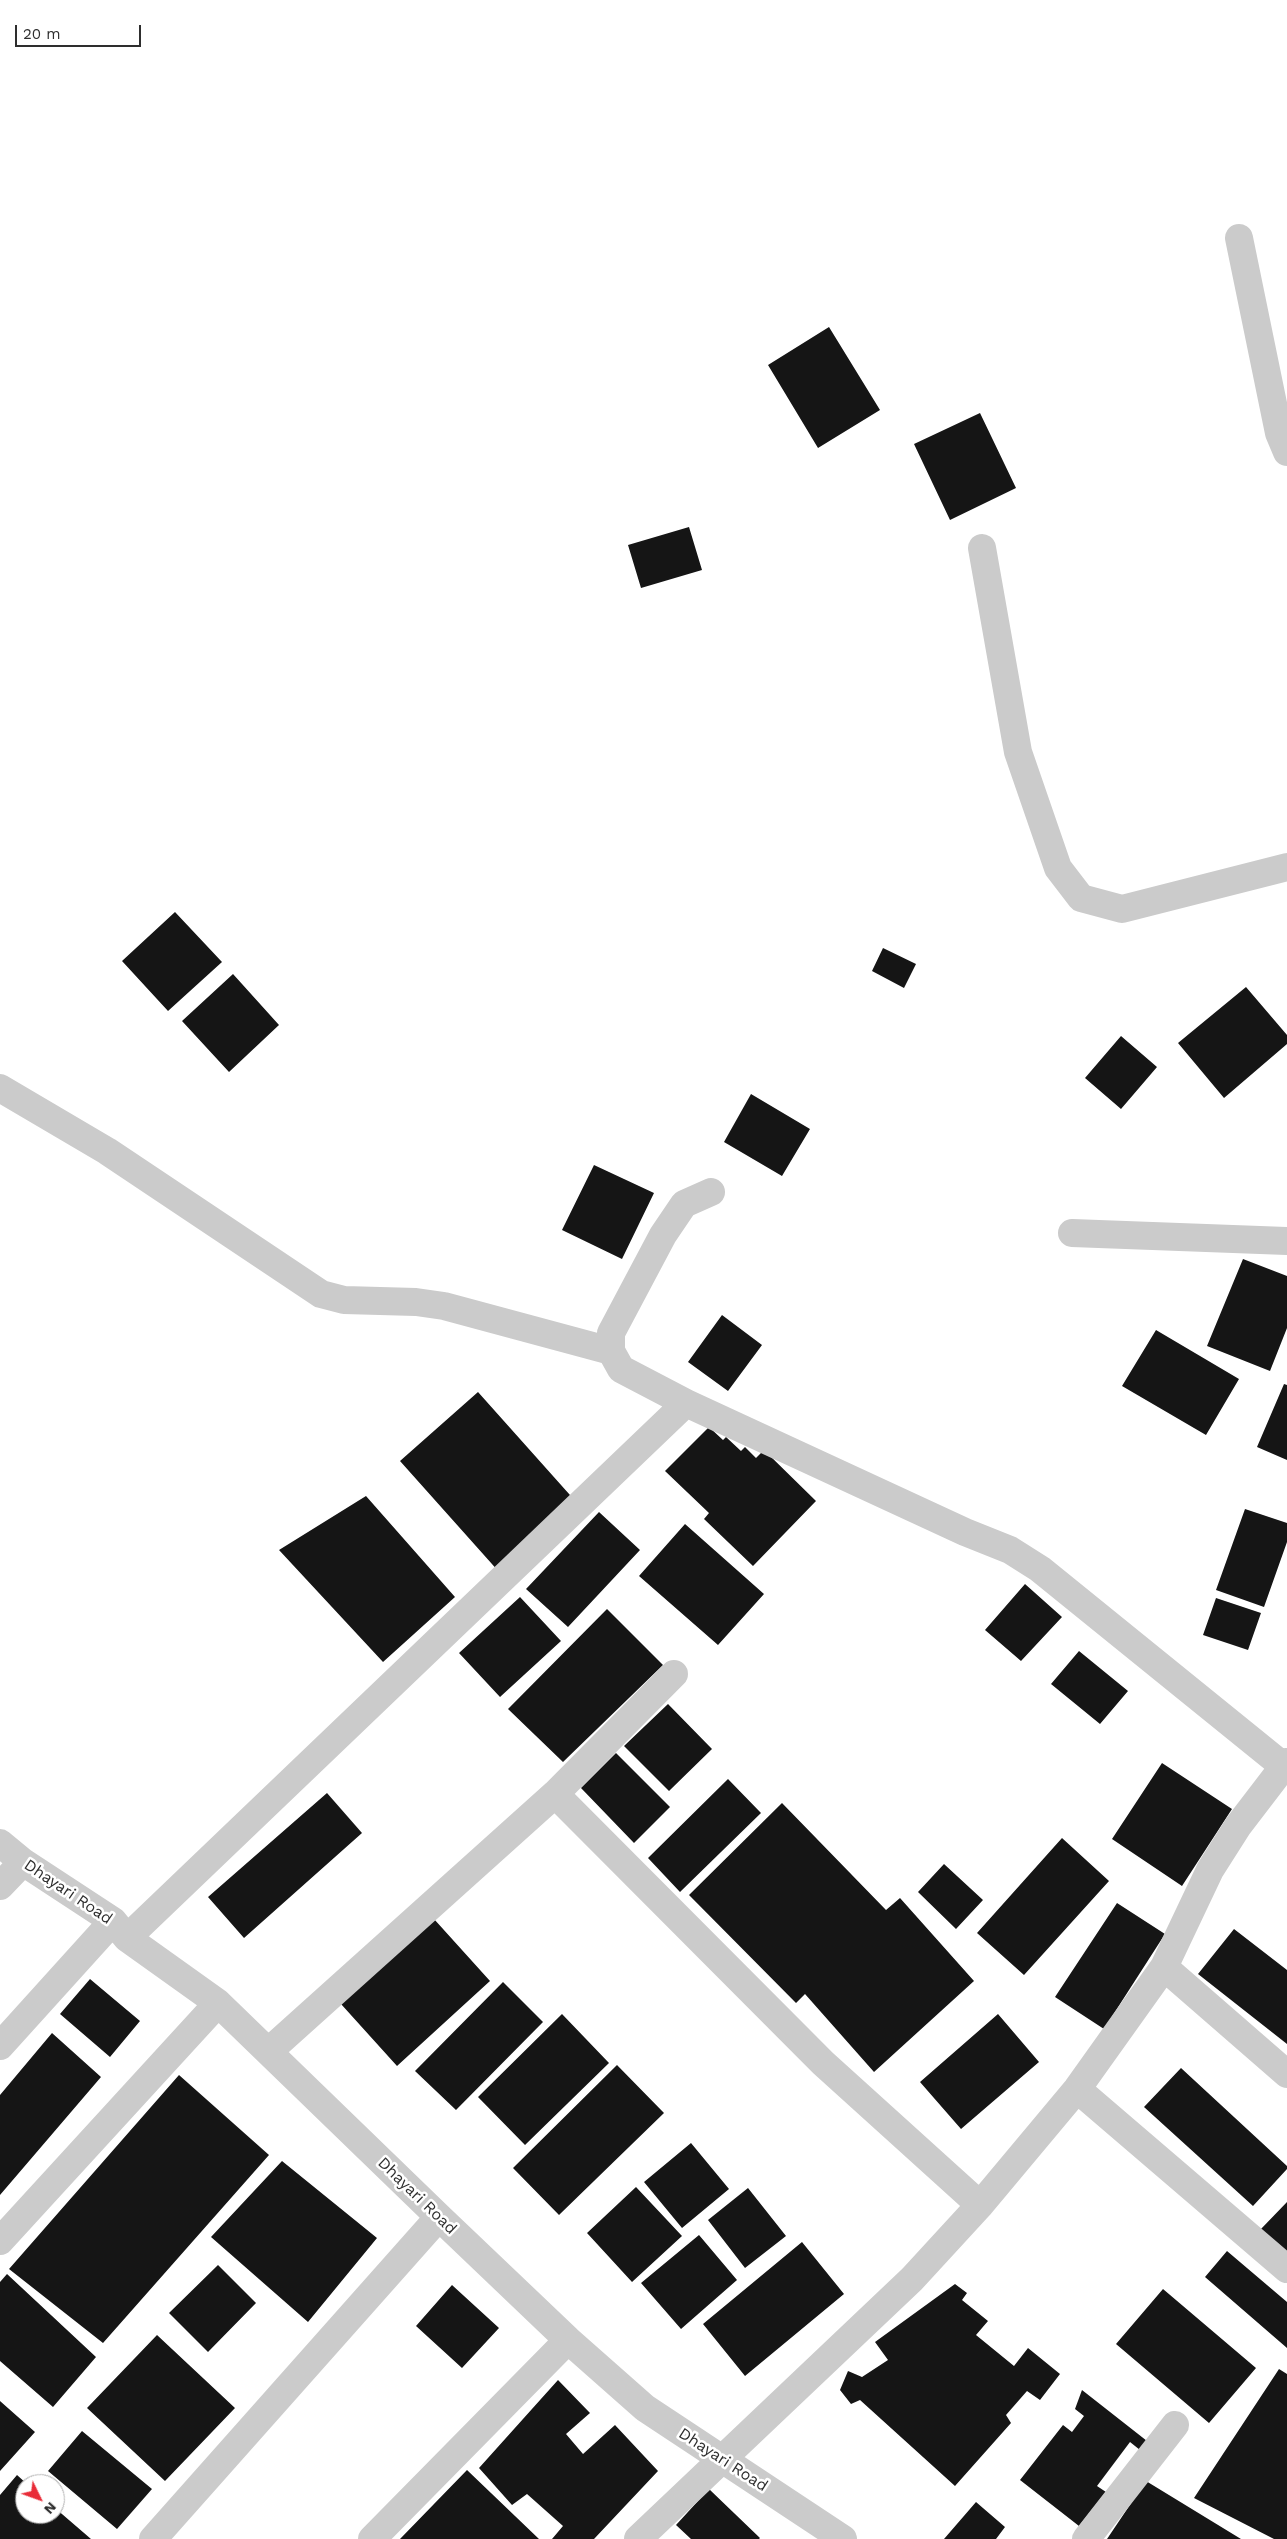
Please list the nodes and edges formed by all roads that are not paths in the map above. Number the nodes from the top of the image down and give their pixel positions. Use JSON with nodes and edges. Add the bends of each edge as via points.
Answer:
{"nodes":[{"id":1,"x":1240,"y":238,"type":"dead end"},
{"id":2,"x":1287,"y":452,"type":"edge"},
{"id":3,"x":982,"y":548,"type":"dead end"},
{"id":4,"x":1287,"y":867,"type":"edge"},
{"id":5,"x":0,"y":1088,"type":"edge"},
{"id":6,"x":711,"y":1192,"type":"dead end"},
{"id":7,"x":1072,"y":1233,"type":"dead end"},
{"id":8,"x":1287,"y":1241,"type":"edge"},
{"id":9,"x":611,"y":1352,"type":"junction"},
{"id":10,"x":686,"y":1403,"type":"junction"},
{"id":11,"x":674,"y":1674,"type":"dead end"},
{"id":12,"x":1285,"y":1765,"type":"edge"},
{"id":13,"x":556,"y":1794,"type":"junction"},
{"id":14,"x":0,"y":1843,"type":"edge"},
{"id":15,"x":23,"y":1862,"type":"junction"},
{"id":16,"x":0,"y":1886,"type":"edge"},
{"id":17,"x":120,"y":1929,"type":"junction"},
{"id":18,"x":1164,"y":1967,"type":"junction"},
{"id":19,"x":218,"y":2003,"type":"junction"},
{"id":20,"x":0,"y":2046,"type":"edge"},
{"id":21,"x":269,"y":2051,"type":"junction"},
{"id":22,"x":1287,"y":2074,"type":"edge"},
{"id":23,"x":1077,"y":2089,"type":"junction"},
{"id":24,"x":980,"y":2205,"type":"junction"},
{"id":25,"x":439,"y":2218,"type":"junction"},
{"id":26,"x":0,"y":2241,"type":"edge"},
{"id":27,"x":1287,"y":2269,"type":"edge"},
{"id":28,"x":568,"y":2340,"type":"junction"},
{"id":29,"x":1175,"y":2425,"type":"dead end"},
{"id":30,"x":723,"y":2460,"type":"junction"},
{"id":31,"x":153,"y":2539,"type":"edge"},
{"id":32,"x":372,"y":2539,"type":"edge"},
{"id":33,"x":638,"y":2539,"type":"edge"},
{"id":34,"x":843,"y":2539,"type":"edge"},
{"id":35,"x":1086,"y":2539,"type":"edge"}],
"edges":[{"from":1,"to":2,"type":"street","via":[[1278,433]]},
{"from":3,"to":4,"type":"street","via":[[1018,752],[1058,868],[1081,898],[1122,909]]},
{"from":5,"to":9,"type":"street","via":[[107,1151],[321,1294],[344,1300],[444,1306]]},
{"from":6,"to":9,"type":"street","via":[[684,1204],[662,1235],[611,1333]]},
{"from":7,"to":8,"type":"street"},
{"from":9,"to":10,"type":"street","via":[[621,1369]]},
{"from":10,"to":12,"type":"street","via":[[1010,1550],[1040,1569]]},
{"from":10,"to":17,"type":"street"},
{"from":11,"to":13,"type":"street"},
{"from":12,"to":18,"type":"street","via":[[1238,1826],[1210,1870]]},
{"from":13,"to":21,"type":"street"},
{"from":13,"to":24,"type":"street","via":[[823,2062]]},
{"from":14,"to":15,"type":"street","name":"Dhayari Road"},
{"from":15,"to":16,"type":"street"},
{"from":15,"to":17,"type":"street","name":"Dhayari Road"},
{"from":17,"to":19,"type":"street","name":"Dhayari Road"},
{"from":17,"to":20,"type":"street"},
{"from":18,"to":22,"type":"street"},
{"from":18,"to":23,"type":"street"},
{"from":19,"to":21,"type":"street","name":"Dhayari Road"},
{"from":19,"to":26,"type":"street"},
{"from":21,"to":25,"type":"street","name":"Dhayari Road"},
{"from":23,"to":24,"type":"street"},
{"from":23,"to":27,"type":"street"},
{"from":24,"to":30,"type":"street","via":[[912,2279]]},
{"from":25,"to":28,"type":"street","name":"Dhayari Road"},
{"from":25,"to":31,"type":"street"},
{"from":28,"to":30,"type":"street","name":"Dhayari Road","via":[[645,2408]]},
{"from":28,"to":32,"type":"street"},
{"from":29,"to":35,"type":"street"},
{"from":30,"to":33,"type":"street"},
{"from":30,"to":34,"type":"street","name":"Dhayari Road"}]}
